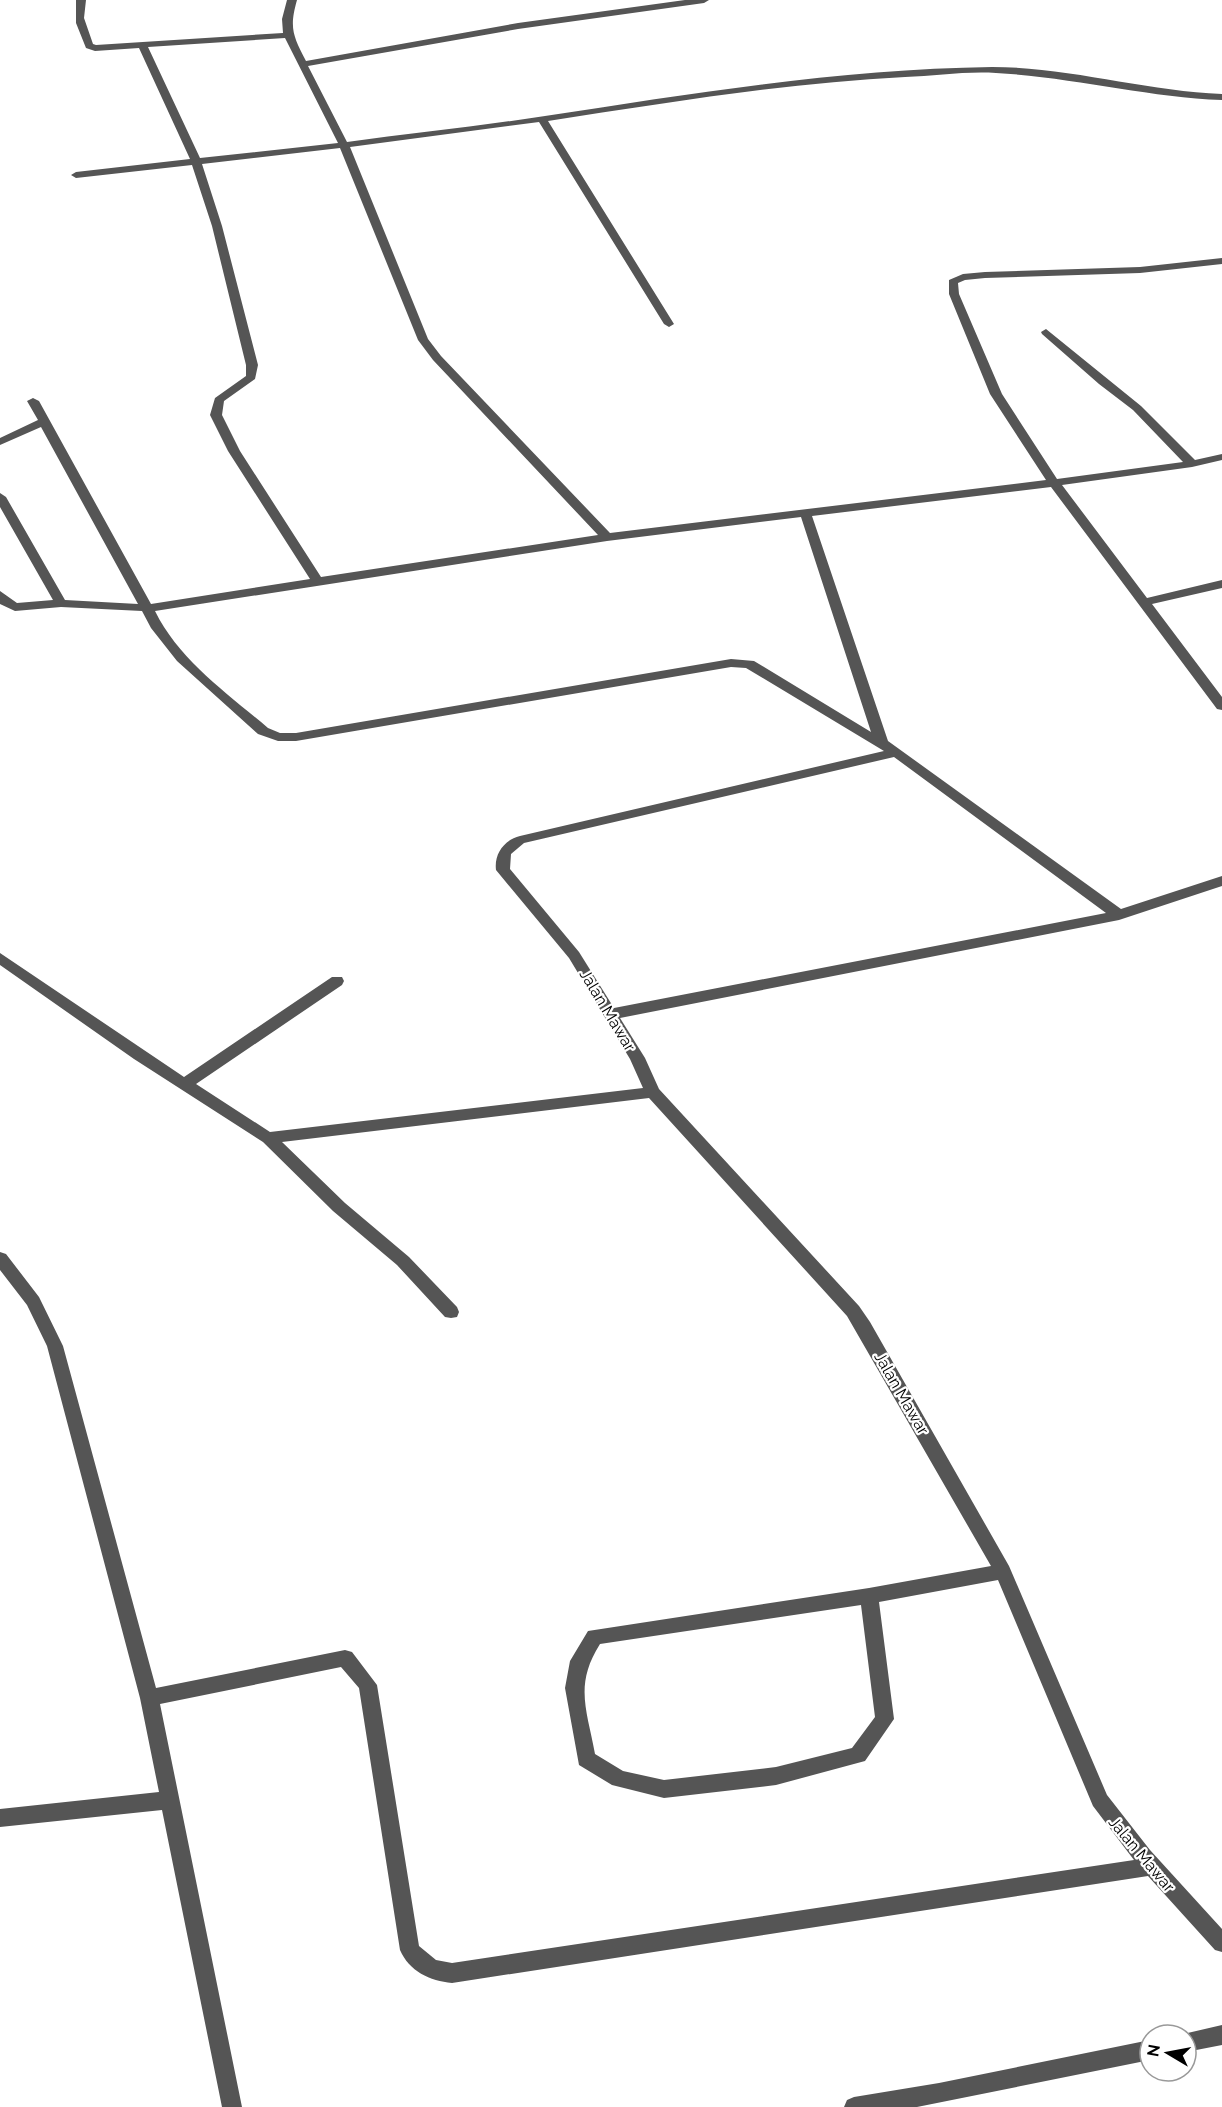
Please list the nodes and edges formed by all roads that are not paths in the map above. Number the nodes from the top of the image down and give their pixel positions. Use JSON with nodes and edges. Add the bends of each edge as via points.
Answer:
{"nodes":[{"id":1,"x":81,"y":0,"type":"edge"},
{"id":2,"x":292,"y":0,"type":"edge"},
{"id":3,"x":704,"y":0,"type":"edge"},
{"id":4,"x":288,"y":34,"type":"junction"},
{"id":5,"x":143,"y":46,"type":"junction"},
{"id":6,"x":302,"y":63,"type":"junction"},
{"id":7,"x":1222,"y":97,"type":"edge"},
{"id":8,"x":542,"y":119,"type":"junction"},
{"id":9,"x":344,"y":146,"type":"junction"},
{"id":10,"x":196,"y":162,"type":"junction"},
{"id":11,"x":76,"y":175,"type":"dead end"},
{"id":12,"x":1222,"y":262,"type":"edge"},
{"id":13,"x":669,"y":324,"type":"dead end"},
{"id":14,"x":1046,"y":332,"type":"dead end"},
{"id":15,"x":33,"y":401,"type":"dead end"},
{"id":16,"x":44,"y":421,"type":"junction"},
{"id":17,"x":0,"y":441,"type":"edge"},
{"id":18,"x":1222,"y":457,"type":"edge"},
{"id":19,"x":1192,"y":464,"type":"junction"},
{"id":20,"x":1054,"y":483,"type":"junction"},
{"id":21,"x":0,"y":497,"type":"edge"},
{"id":22,"x":805,"y":512,"type":"junction"},
{"id":23,"x":607,"y":537,"type":"junction"},
{"id":24,"x":317,"y":581,"type":"junction"},
{"id":25,"x":1222,"y":584,"type":"edge"},
{"id":26,"x":0,"y":595,"type":"edge"},
{"id":27,"x":1145,"y":602,"type":"junction"},
{"id":28,"x":61,"y":603,"type":"junction"},
{"id":29,"x":147,"y":608,"type":"junction"},
{"id":30,"x":1222,"y":705,"type":"edge"},
{"id":31,"x":882,"y":744,"type":"junction"},
{"id":32,"x":896,"y":752,"type":"junction"},
{"id":33,"x":1222,"y":881,"type":"edge"},
{"id":34,"x":1119,"y":915,"type":"junction"},
{"id":35,"x":0,"y":958,"type":"edge"},
{"id":36,"x":337,"y":981,"type":"dead end"},
{"id":37,"x":612,"y":1014,"type":"junction"},
{"id":38,"x":185,"y":1084,"type":"junction"},
{"id":39,"x":653,"y":1092,"type":"junction"},
{"id":40,"x":268,"y":1138,"type":"junction"},
{"id":41,"x":0,"y":1258,"type":"edge"},
{"id":42,"x":451,"y":1312,"type":"dead end"},
{"id":43,"x":1003,"y":1571,"type":"junction"},
{"id":44,"x":869,"y":1596,"type":"junction"},
{"id":45,"x":149,"y":1698,"type":"junction"},
{"id":46,"x":170,"y":1800,"type":"junction"},
{"id":47,"x":0,"y":1818,"type":"edge"},
{"id":48,"x":1150,"y":1867,"type":"junction"},
{"id":49,"x":1222,"y":1944,"type":"edge"},
{"id":50,"x":1222,"y":2035,"type":"edge"},
{"id":51,"x":1198,"y":2040,"type":"edge"},
{"id":52,"x":1138,"y":2052,"type":"edge"},
{"id":53,"x":232,"y":2107,"type":"edge"},
{"id":54,"x":854,"y":2107,"type":"edge"}],
"edges":[{"from":1,"to":5,"type":"street","via":[[81,31],[89,46]]},
{"from":2,"to":4,"type":"street"},
{"from":3,"to":6,"type":"street","via":[[518,26]]},
{"from":4,"to":5,"type":"street"},
{"from":4,"to":6,"type":"street"},
{"from":5,"to":10,"type":"street"},
{"from":6,"to":9,"type":"street"},
{"from":7,"to":8,"type":"street","via":[[1027,72],[970,70],[836,78],[730,90]]},
{"from":8,"to":9,"type":"street"},
{"from":8,"to":13,"type":"street"},
{"from":9,"to":10,"type":"street"},
{"from":9,"to":23,"type":"street","via":[[423,340]]},
{"from":10,"to":11,"type":"street"},
{"from":10,"to":24,"type":"street","via":[[252,365],[251,377],[219,400],[216,415],[234,451]]},
{"from":12,"to":20,"type":"street","via":[[1140,270],[985,275],[952,282],[996,394]]},
{"from":14,"to":19,"type":"street","via":[[1137,408]]},
{"from":15,"to":16,"type":"street"},
{"from":16,"to":17,"type":"street"},
{"from":16,"to":29,"type":"street"},
{"from":18,"to":19,"type":"street"},
{"from":19,"to":20,"type":"street"},
{"from":20,"to":22,"type":"street"},
{"from":20,"to":27,"type":"street"},
{"from":21,"to":28,"type":"street"},
{"from":22,"to":23,"type":"street"},
{"from":22,"to":31,"type":"street"},
{"from":23,"to":24,"type":"street"},
{"from":24,"to":29,"type":"street"},
{"from":25,"to":27,"type":"street"},
{"from":26,"to":28,"type":"street","via":[[15,607]]},
{"from":27,"to":30,"type":"street"},
{"from":28,"to":29,"type":"street"},
{"from":29,"to":31,"type":"street","via":[[176,654],[263,731],[278,737],[740,663],[763,670]]},
{"from":31,"to":32,"type":"street"},
{"from":32,"to":34,"type":"street"},
{"from":32,"to":37,"type":"street","name":"Jalan Mawar","via":[[520,840],[506,849],[501,860],[503,870],[574,955]]},
{"from":33,"to":34,"type":"street"},
{"from":34,"to":37,"type":"street"},
{"from":35,"to":38,"type":"street"},
{"from":36,"to":38,"type":"street"},
{"from":37,"to":39,"type":"street","name":"Jalan Mawar"},
{"from":38,"to":40,"type":"street"},
{"from":39,"to":40,"type":"street"},
{"from":39,"to":43,"type":"street","name":"Jalan Mawar","via":[[853,1311]]},
{"from":40,"to":42,"type":"street","via":[[339,1207],[403,1261]]},
{"from":41,"to":45,"type":"street","via":[[33,1302],[55,1346]]},
{"from":43,"to":44,"type":"street"},
{"from":43,"to":48,"type":"street","name":"Jalan Mawar","via":[[1100,1800]]},
{"from":44,"to":44,"type":"street","via":[[594,1637],[579,1661],[574,1688],[586,1759],[619,1779],[664,1789],[776,1776],[858,1755],[885,1719]]},
{"from":45,"to":46,"type":"street"},
{"from":45,"to":48,"type":"street","via":[[345,1658],[368,1685],[410,1950],[424,1966],[437,1972],[452,1973]]},
{"from":46,"to":47,"type":"street"},
{"from":46,"to":53,"type":"street"},
{"from":48,"to":49,"type":"street","name":"Jalan Mawar"},
{"from":50,"to":51,"type":"street"},
{"from":52,"to":54,"type":"street"}]}
